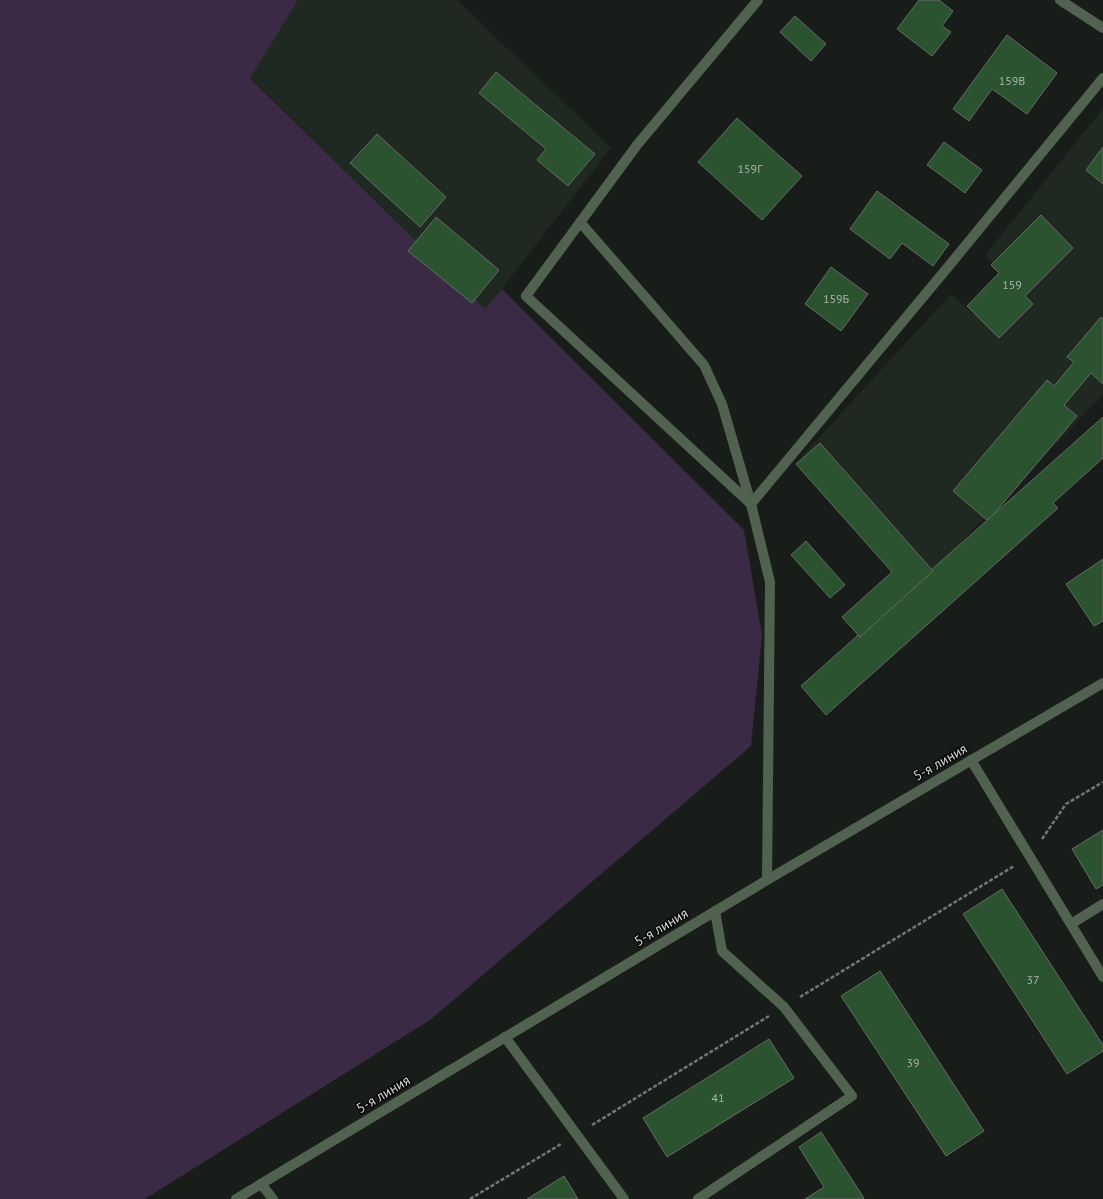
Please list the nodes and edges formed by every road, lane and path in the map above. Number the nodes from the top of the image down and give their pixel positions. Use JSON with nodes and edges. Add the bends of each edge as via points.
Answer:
{"nodes":[{"id":1,"x":758,"y":0,"type":"edge"},
{"id":2,"x":1060,"y":0,"type":"edge"},
{"id":3,"x":1103,"y":28,"type":"edge"},
{"id":4,"x":1103,"y":78,"type":"edge"},
{"id":5,"x":580,"y":222,"type":"junction"},
{"id":6,"x":751,"y":504,"type":"junction"},
{"id":7,"x":1103,"y":683,"type":"edge"},
{"id":8,"x":971,"y":760,"type":"junction"},
{"id":9,"x":767,"y":880,"type":"junction"},
{"id":10,"x":1103,"y":904,"type":"edge"},
{"id":11,"x":715,"y":911,"type":"junction"},
{"id":12,"x":1071,"y":924,"type":"junction"},
{"id":13,"x":1103,"y":977,"type":"edge"},
{"id":14,"x":505,"y":1037,"type":"junction"},
{"id":15,"x":261,"y":1184,"type":"junction"},
{"id":16,"x":236,"y":1199,"type":"edge"},
{"id":17,"x":273,"y":1199,"type":"edge"},
{"id":18,"x":624,"y":1199,"type":"edge"},
{"id":19,"x":698,"y":1199,"type":"edge"}],
"edges":[{"from":1,"to":5,"type":"street","via":[[637,145]]},
{"from":2,"to":3,"type":"street"},
{"from":4,"to":6,"type":"street"},
{"from":5,"to":6,"type":"street","via":[[704,364],[722,404]]},
{"from":5,"to":6,"type":"street","via":[[526,296]]},
{"from":6,"to":9,"type":"street","via":[[770,582]]},
{"from":7,"to":8,"type":"street","name":"5-я линия"},
{"from":8,"to":9,"type":"street","name":"5-я линия"},
{"from":8,"to":12,"type":"street"},
{"from":9,"to":11,"type":"street","name":"5-я линия"},
{"from":10,"to":12,"type":"street"},
{"from":11,"to":14,"type":"street","name":"5-я линия"},
{"from":11,"to":19,"type":"street","via":[[722,951],[784,1007],[852,1096]]},
{"from":12,"to":13,"type":"street"},
{"from":14,"to":15,"type":"street","name":"5-я линия"},
{"from":14,"to":18,"type":"street"},
{"from":15,"to":16,"type":"street","name":"5-я линия"},
{"from":15,"to":17,"type":"street"}]}
